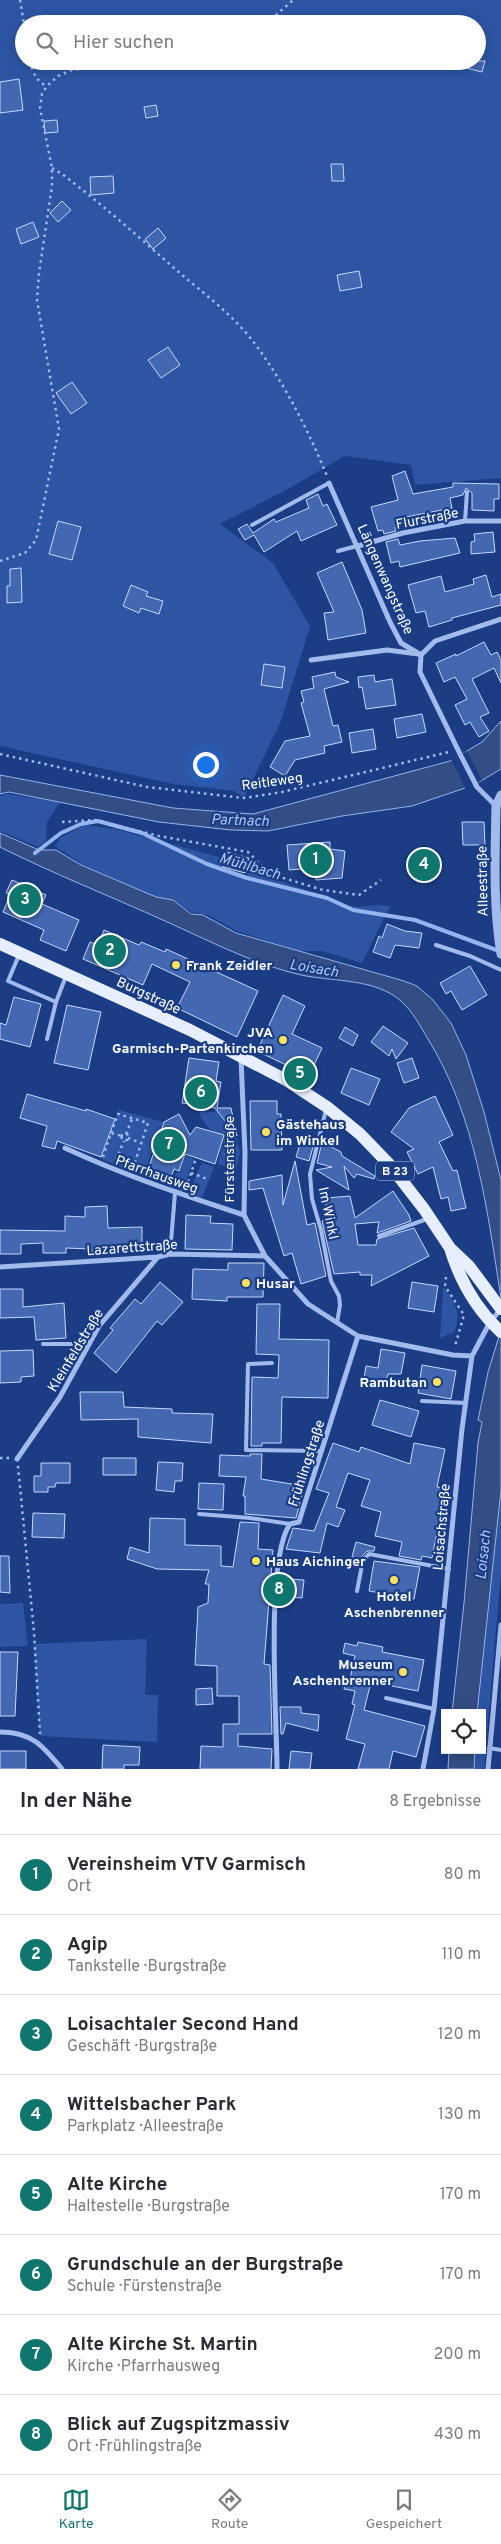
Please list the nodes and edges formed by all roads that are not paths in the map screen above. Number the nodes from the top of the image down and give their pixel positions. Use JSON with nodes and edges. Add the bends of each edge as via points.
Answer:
{"nodes":[{"id":1,"x":329,"y":483,"type":"joint"},
{"id":2,"x":467,"y":492,"type":"dead end"},
{"id":3,"x":465,"y":521,"type":"junction"},
{"id":4,"x":501,"y":521,"type":"edge"},
{"id":5,"x":252,"y":525,"type":"dead end"},
{"id":6,"x":358,"y":546,"type":"junction"},
{"id":7,"x":338,"y":551,"type":"dead end"},
{"id":8,"x":501,"y":619,"type":"edge"},
{"id":9,"x":421,"y":655,"type":"junction"},
{"id":10,"x":312,"y":660,"type":"dead end"},
{"id":11,"x":501,"y":795,"type":"edge"},
{"id":12,"x":496,"y":806,"type":"junction"},
{"id":13,"x":0,"y":944,"type":"edge"},
{"id":14,"x":436,"y":945,"type":"dead end"},
{"id":15,"x":20,"y":953,"type":"junction"},
{"id":16,"x":501,"y":954,"type":"edge"},
{"id":17,"x":501,"y":970,"type":"edge"},
{"id":18,"x":67,"y":973,"type":"junction"},
{"id":19,"x":56,"y":1002,"type":"junction"},
{"id":20,"x":47,"y":1039,"type":"dead end"},
{"id":21,"x":241,"y":1056,"type":"junction"},
{"id":22,"x":327,"y":1107,"type":"junction"},
{"id":23,"x":64,"y":1148,"type":"dead end"},
{"id":24,"x":175,"y":1194,"type":"junction"},
{"id":25,"x":244,"y":1215,"type":"junction"},
{"id":26,"x":430,"y":1218,"type":"junction"},
{"id":27,"x":379,"y":1236,"type":"dead end"},
{"id":28,"x":450,"y":1248,"type":"junction"},
{"id":29,"x":170,"y":1254,"type":"junction"},
{"id":30,"x":265,"y":1256,"type":"junction"},
{"id":31,"x":158,"y":1257,"type":"junction"},
{"id":32,"x":0,"y":1266,"type":"edge"},
{"id":33,"x":501,"y":1309,"type":"edge"},
{"id":34,"x":490,"y":1322,"type":"junction"},
{"id":35,"x":337,"y":1323,"type":"junction"},
{"id":36,"x":501,"y":1332,"type":"edge"},
{"id":37,"x":358,"y":1336,"type":"junction"},
{"id":38,"x":43,"y":1344,"type":"dead end"},
{"id":39,"x":88,"y":1344,"type":"junction"},
{"id":40,"x":472,"y":1356,"type":"junction"},
{"id":41,"x":272,"y":1363,"type":"dead end"},
{"id":42,"x":422,"y":1401,"type":"dead end"},
{"id":43,"x":466,"y":1403,"type":"junction"},
{"id":44,"x":322,"y":1451,"type":"junction"},
{"id":45,"x":17,"y":1459,"type":"road end"},
{"id":46,"x":199,"y":1514,"type":"dead end"},
{"id":47,"x":290,"y":1524,"type":"junction"},
{"id":48,"x":449,"y":1569,"type":"junction"},
{"id":49,"x":357,"y":1591,"type":"dead end"},
{"id":50,"x":501,"y":1625,"type":"edge"},
{"id":51,"x":386,"y":1698,"type":"dead end"},
{"id":52,"x":498,"y":1698,"type":"edge"},
{"id":53,"x":434,"y":1708,"type":"junction"},
{"id":54,"x":0,"y":1732,"type":"edge"},
{"id":55,"x":490,"y":1748,"type":"junction"},
{"id":56,"x":501,"y":1750,"type":"edge"},
{"id":57,"x":62,"y":1769,"type":"edge"},
{"id":58,"x":277,"y":1769,"type":"edge"},
{"id":59,"x":423,"y":1769,"type":"edge"},
{"id":60,"x":488,"y":1769,"type":"edge"}],
"edges":[{"from":1,"to":5,"type":"lane"},
{"from":1,"to":6,"type":"street","name":"Längenwangstraße"},
{"from":2,"to":3,"type":"lane"},
{"from":3,"to":4,"type":"street","name":"Flurstraße"},
{"from":3,"to":6,"type":"street","name":"Flurstraße"},
{"from":6,"to":7,"type":"lane"},
{"from":6,"to":9,"type":"street","name":"Längenwangstraße","via":[[401,642]]},
{"from":8,"to":9,"type":"street","via":[[435,641]]},
{"from":9,"to":10,"type":"street","via":[[387,650]]},
{"from":9,"to":12,"type":"street","via":[[420,672],[459,752],[477,787]]},
{"from":11,"to":12,"type":"street"},
{"from":12,"to":16,"type":"street","name":"Alleestraße","via":[[494,887]]},
{"from":13,"to":15,"type":"main road","name":"Burgstraße","number":"B 23"},
{"from":14,"to":17,"type":"lane"},
{"from":15,"to":18,"type":"main road","name":"Burgstraße","number":"B 23"},
{"from":15,"to":19,"type":"lane","via":[[8,981]]},
{"from":18,"to":19,"type":"lane"},
{"from":18,"to":21,"type":"main road","name":"Burgstraße","number":"B 23"},
{"from":19,"to":20,"type":"lane"},
{"from":21,"to":22,"type":"main road","name":"Burgstraße","number":"B 23"},
{"from":21,"to":25,"type":"street","name":"Fürstenstraße"},
{"from":22,"to":26,"type":"main road","name":"Burgstraße","number":"B 23","via":[[389,1164]]},
{"from":22,"to":35,"type":"lane","name":"Im Winkl","via":[[310,1174],[312,1199],[331,1281],[339,1296]]},
{"from":23,"to":24,"type":"street","name":"Pfarrhausweg"},
{"from":24,"to":25,"type":"street","name":"Pfarrhausweg"},
{"from":24,"to":29,"type":"lane"},
{"from":25,"to":30,"type":"street","name":"Fürstenstraße"},
{"from":26,"to":27,"type":"lane"},
{"from":26,"to":28,"type":"main road","name":"Burgstraße","number":"B 23"},
{"from":28,"to":33,"type":"main road","name":"Burgstraße","number":"B 23","via":[[470,1266]]},
{"from":28,"to":34,"type":"main road","name":"Burgstraße","number":"B 23","via":[[457,1274]]},
{"from":29,"to":30,"type":"street","name":"Lazarettstraße"},
{"from":29,"to":31,"type":"street","name":"Lazarettstraße"},
{"from":30,"to":35,"type":"street","name":"Fürstenstraße","via":[[308,1304]]},
{"from":31,"to":32,"type":"street","name":"Lazarettstraße"},
{"from":31,"to":39,"type":"street","name":"Kleinfeldstraße"},
{"from":33,"to":34,"type":"street","name":"Loisachstraße"},
{"from":34,"to":36,"type":"main road","number":"B 23"},
{"from":34,"to":40,"type":"street","name":"Loisachstraße"},
{"from":35,"to":37,"type":"street","name":"Fürstenstraße"},
{"from":37,"to":40,"type":"street","name":"Fürstenstraße"},
{"from":37,"to":44,"type":"street","name":"Frühlingstraße"},
{"from":38,"to":39,"type":"lane"},
{"from":39,"to":45,"type":"street","name":"Kleinfeldstraße","via":[[60,1397]]},
{"from":40,"to":43,"type":"street","name":"Loisachstraße"},
{"from":41,"to":44,"type":"lane","via":[[248,1364],[246,1450]]},
{"from":42,"to":43,"type":"lane"},
{"from":43,"to":48,"type":"street","name":"Loisachstraße"},
{"from":44,"to":47,"type":"street","name":"Frühlingstraße","via":[[299,1522]]},
{"from":46,"to":47,"type":"lane"},
{"from":47,"to":58,"type":"street","name":"Frühlingstraße","via":[[281,1540],[276,1590]]},
{"from":48,"to":49,"type":"lane","via":[[369,1554],[363,1560]]},
{"from":48,"to":53,"type":"street","name":"Loisachstraße"},
{"from":50,"to":52,"type":"street"},
{"from":51,"to":53,"type":"lane"},
{"from":52,"to":55,"type":"street"},
{"from":53,"to":59,"type":"street","name":"Loisachstraße"},
{"from":54,"to":57,"type":"street","via":[[16,1732],[40,1743]]},
{"from":55,"to":56,"type":"lane"},
{"from":55,"to":60,"type":"street"}]}
